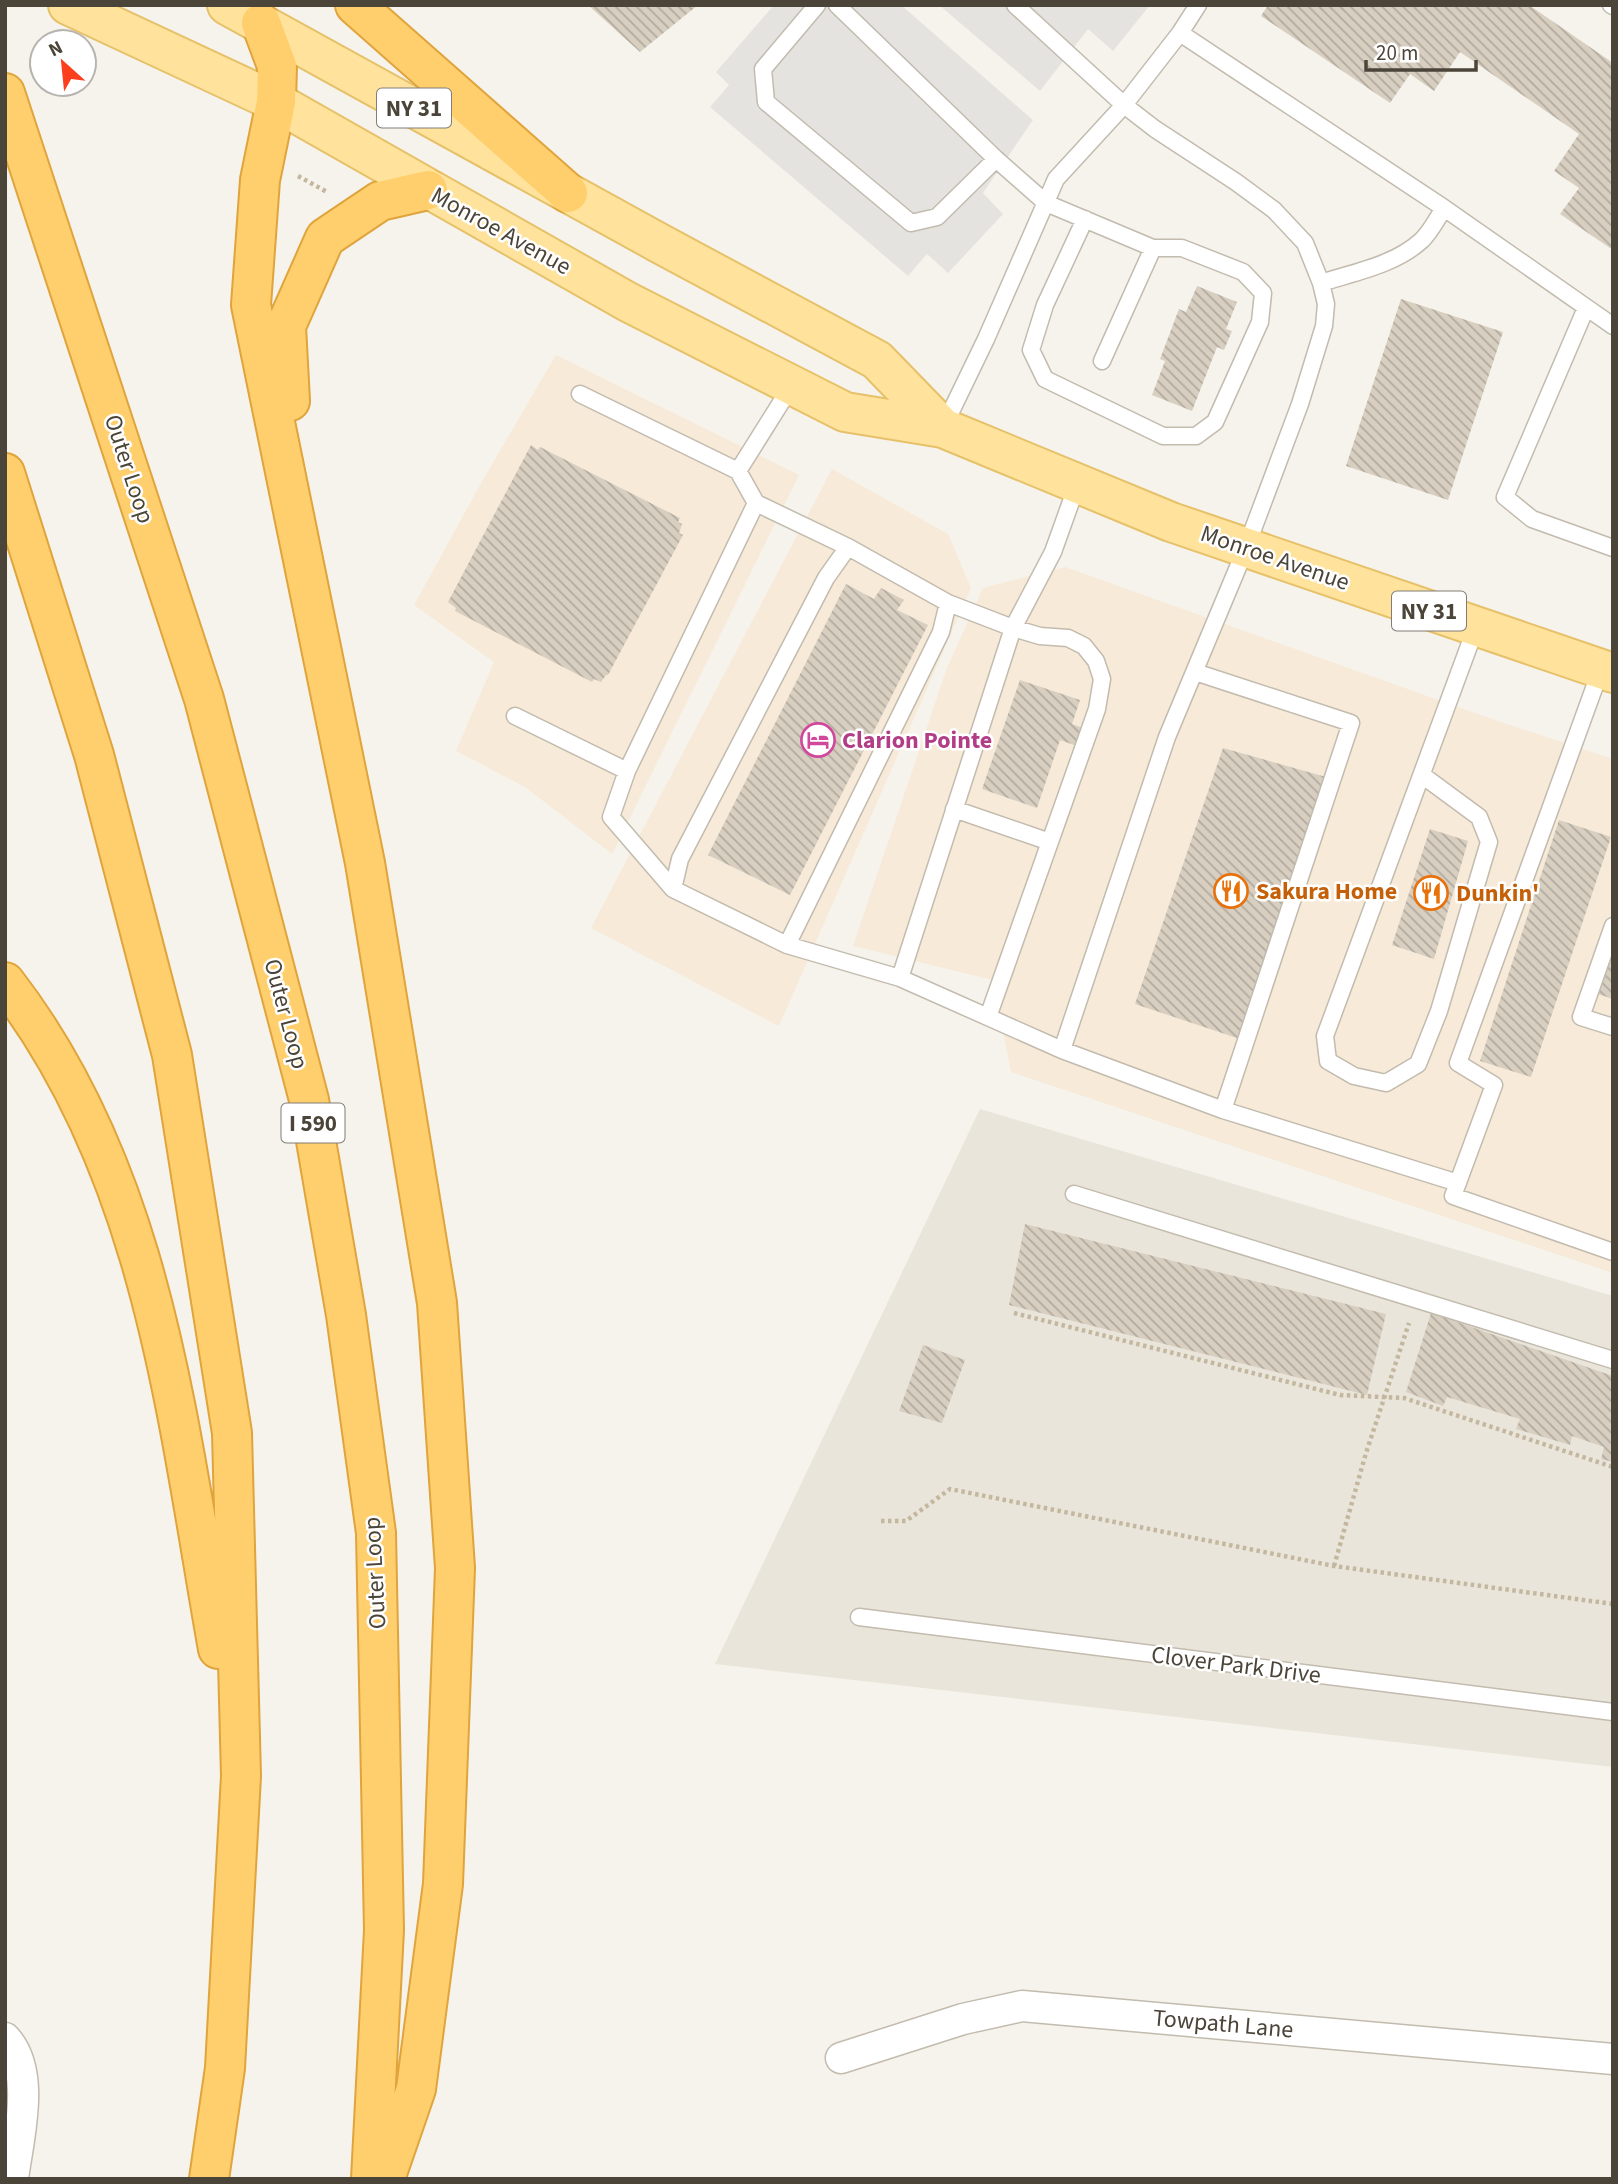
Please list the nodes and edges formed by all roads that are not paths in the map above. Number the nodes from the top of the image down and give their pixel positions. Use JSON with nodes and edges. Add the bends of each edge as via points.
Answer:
{"nodes":[{"id":1,"x":68,"y":5,"type":"edge"},
{"id":2,"x":227,"y":5,"type":"edge"},
{"id":3,"x":355,"y":5,"type":"edge"},
{"id":4,"x":817,"y":5,"type":"edge"},
{"id":5,"x":837,"y":5,"type":"edge"},
{"id":6,"x":1015,"y":5,"type":"edge"},
{"id":7,"x":1198,"y":5,"type":"edge"},
{"id":8,"x":261,"y":23,"type":"junction"},
{"id":9,"x":1180,"y":33,"type":"junction"},
{"id":10,"x":8,"y":100,"type":"edge"},
{"id":11,"x":276,"y":102,"type":"junction"},
{"id":12,"x":1124,"y":105,"type":"junction"},
{"id":13,"x":996,"y":159,"type":"junction"},
{"id":14,"x":428,"y":190,"type":"junction"},
{"id":15,"x":568,"y":193,"type":"junction"},
{"id":16,"x":1046,"y":202,"type":"junction"},
{"id":17,"x":1444,"y":208,"type":"junction"},
{"id":18,"x":1085,"y":219,"type":"junction"},
{"id":19,"x":1153,"y":248,"type":"junction"},
{"id":20,"x":1321,"y":283,"type":"junction"},
{"id":21,"x":1587,"y":308,"type":"junction"},
{"id":22,"x":1613,"y":326,"type":"edge"},
{"id":23,"x":1102,"y":361,"type":"dead end"},
{"id":24,"x":792,"y":384,"type":"junction"},
{"id":25,"x":580,"y":394,"type":"dead end"},
{"id":26,"x":943,"y":428,"type":"junction"},
{"id":27,"x":738,"y":471,"type":"junction"},
{"id":28,"x":5,"y":473,"type":"edge"},
{"id":29,"x":1077,"y":485,"type":"junction"},
{"id":30,"x":756,"y":503,"type":"junction"},
{"id":31,"x":292,"y":508,"type":"junction"},
{"id":32,"x":848,"y":547,"type":"junction"},
{"id":33,"x":1245,"y":548,"type":"junction"},
{"id":34,"x":1613,"y":548,"type":"edge"},
{"id":35,"x":948,"y":603,"type":"junction"},
{"id":36,"x":1476,"y":627,"type":"junction"},
{"id":37,"x":1013,"y":628,"type":"junction"},
{"id":38,"x":1195,"y":671,"type":"junction"},
{"id":39,"x":1607,"y":671,"type":"edge"},
{"id":40,"x":515,"y":716,"type":"dead end"},
{"id":41,"x":627,"y":771,"type":"junction"},
{"id":42,"x":1422,"y":775,"type":"junction"},
{"id":43,"x":954,"y":809,"type":"junction"},
{"id":44,"x":1050,"y":842,"type":"junction"},
{"id":45,"x":673,"y":889,"type":"junction"},
{"id":46,"x":1613,"y":926,"type":"edge"},
{"id":47,"x":787,"y":945,"type":"junction"},
{"id":48,"x":900,"y":978,"type":"junction"},
{"id":49,"x":5,"y":982,"type":"edge"},
{"id":50,"x":988,"y":1017,"type":"junction"},
{"id":51,"x":1613,"y":1027,"type":"edge"},
{"id":52,"x":1062,"y":1050,"type":"junction"},
{"id":53,"x":1223,"y":1110,"type":"junction"},
{"id":54,"x":1458,"y":1183,"type":"junction"},
{"id":55,"x":1074,"y":1194,"type":"dead end"},
{"id":56,"x":1613,"y":1252,"type":"edge"},
{"id":57,"x":1613,"y":1360,"type":"edge"},
{"id":58,"x":859,"y":1617,"type":"dead end"},
{"id":59,"x":1613,"y":1712,"type":"edge"},
{"id":60,"x":241,"y":1776,"type":"junction"},
{"id":61,"x":5,"y":2038,"type":"edge"},
{"id":62,"x":841,"y":2058,"type":"dead end"},
{"id":63,"x":1613,"y":2059,"type":"edge"},
{"id":64,"x":13,"y":2179,"type":"edge"},
{"id":65,"x":209,"y":2179,"type":"edge"},
{"id":66,"x":372,"y":2179,"type":"edge"},
{"id":67,"x":385,"y":2179,"type":"edge"}],
"edges":[{"from":1,"to":11,"type":"main road","name":"Monroe Avenue","number":"NY 31"},
{"from":2,"to":8,"type":"main road","name":"Monroe Avenue","number":"NY 31"},
{"from":3,"to":15,"type":"highway"},
{"from":4,"to":13,"type":"lane","via":[[763,69],[766,102],[911,223],[937,218]]},
{"from":5,"to":13,"type":"lane"},
{"from":6,"to":12,"type":"lane"},
{"from":7,"to":9,"type":"lane"},
{"from":8,"to":11,"type":"highway","via":[[277,66]]},
{"from":8,"to":15,"type":"main road","name":"Monroe Avenue","number":"NY 31"},
{"from":9,"to":12,"type":"lane"},
{"from":9,"to":17,"type":"lane"},
{"from":10,"to":66,"type":"highway","name":"Outer Loop","number":"I 590","via":[[204,699],[309,1100],[346,1315],[376,1533],[384,1930]]},
{"from":11,"to":14,"type":"main road","name":"Monroe Avenue","number":"NY 31"},
{"from":11,"to":31,"type":"highway","via":[[260,180],[251,305]]},
{"from":12,"to":16,"type":"lane","via":[[1056,179]]},
{"from":12,"to":20,"type":"lane","via":[[1274,210],[1305,243]]},
{"from":13,"to":16,"type":"lane"},
{"from":14,"to":24,"type":"main road","name":"Monroe Avenue","number":"NY 31","via":[[628,302]]},
{"from":14,"to":31,"type":"highway","via":[[380,201],[326,238],[286,326]]},
{"from":15,"to":26,"type":"main road","name":"Monroe Avenue","number":"NY 31","via":[[877,360]]},
{"from":16,"to":18,"type":"lane"},
{"from":16,"to":26,"type":"lane"},
{"from":17,"to":20,"type":"lane","via":[[1408,251]]},
{"from":17,"to":21,"type":"lane"},
{"from":18,"to":19,"type":"lane"},
{"from":18,"to":19,"type":"lane","via":[[1045,304],[1031,350],[1045,379],[1163,436],[1196,436],[1215,422],[1260,322],[1263,293],[1243,272],[1182,248]]},
{"from":19,"to":23,"type":"lane"},
{"from":20,"to":33,"type":"lane","via":[[1324,327]]},
{"from":21,"to":22,"type":"lane"},
{"from":21,"to":34,"type":"lane","via":[[1505,497],[1532,519]]},
{"from":24,"to":26,"type":"main road","name":"Monroe Avenue","number":"NY 31","via":[[845,412]]},
{"from":24,"to":27,"type":"lane"},
{"from":25,"to":27,"type":"lane"},
{"from":26,"to":29,"type":"main road","name":"Monroe Avenue","number":"NY 31"},
{"from":27,"to":30,"type":"lane"},
{"from":28,"to":60,"type":"highway","via":[[94,755],[172,1055],[232,1433]]},
{"from":29,"to":33,"type":"main road","name":"Monroe Avenue","number":"NY 31"},
{"from":29,"to":37,"type":"lane","via":[[1053,552]]},
{"from":30,"to":32,"type":"lane"},
{"from":30,"to":41,"type":"lane"},
{"from":31,"to":67,"type":"highway","via":[[365,863],[437,1303],[455,1568],[443,1884],[416,2090]]},
{"from":32,"to":35,"type":"lane"},
{"from":32,"to":45,"type":"lane","via":[[826,578],[680,859]]},
{"from":33,"to":36,"type":"main road","name":"Monroe Avenue","number":"NY 31"},
{"from":33,"to":38,"type":"lane"},
{"from":35,"to":37,"type":"lane"},
{"from":35,"to":47,"type":"lane","via":[[942,632]]},
{"from":36,"to":39,"type":"main road","name":"Monroe Avenue","number":"NY 31"},
{"from":36,"to":42,"type":"lane"},
{"from":37,"to":43,"type":"lane"},
{"from":37,"to":44,"type":"lane","via":[[1068,638],[1084,646],[1102,679],[1097,709]]},
{"from":38,"to":52,"type":"lane","via":[[1167,737]]},
{"from":38,"to":53,"type":"lane","via":[[1351,723]]},
{"from":39,"to":54,"type":"lane","via":[[1458,1063],[1494,1085]]},
{"from":40,"to":41,"type":"lane"},
{"from":41,"to":45,"type":"lane","via":[[611,817]]},
{"from":42,"to":42,"type":"lane","via":[[1325,1036],[1328,1061],[1354,1076],[1386,1083],[1418,1063],[1439,1011],[1489,842],[1479,817]]},
{"from":43,"to":44,"type":"lane"},
{"from":43,"to":48,"type":"lane"},
{"from":44,"to":50,"type":"lane"},
{"from":45,"to":47,"type":"lane"},
{"from":46,"to":51,"type":"lane","via":[[1581,1017]]},
{"from":47,"to":48,"type":"lane"},
{"from":48,"to":50,"type":"lane"},
{"from":49,"to":60,"type":"highway","via":[[79,1096],[141,1258],[168,1369]]},
{"from":50,"to":52,"type":"lane"},
{"from":52,"to":53,"type":"lane"},
{"from":53,"to":54,"type":"lane"},
{"from":54,"to":56,"type":"lane","via":[[1453,1196]]},
{"from":55,"to":57,"type":"lane"},
{"from":58,"to":59,"type":"lane","name":"Clover Park Drive"},
{"from":60,"to":65,"type":"highway","via":[[225,2068]]},
{"from":61,"to":64,"type":"street","via":[[18,2059],[24,2091]]},
{"from":62,"to":63,"type":"street","name":"Towpath Lane","via":[[963,2019],[1021,2006]]}]}
